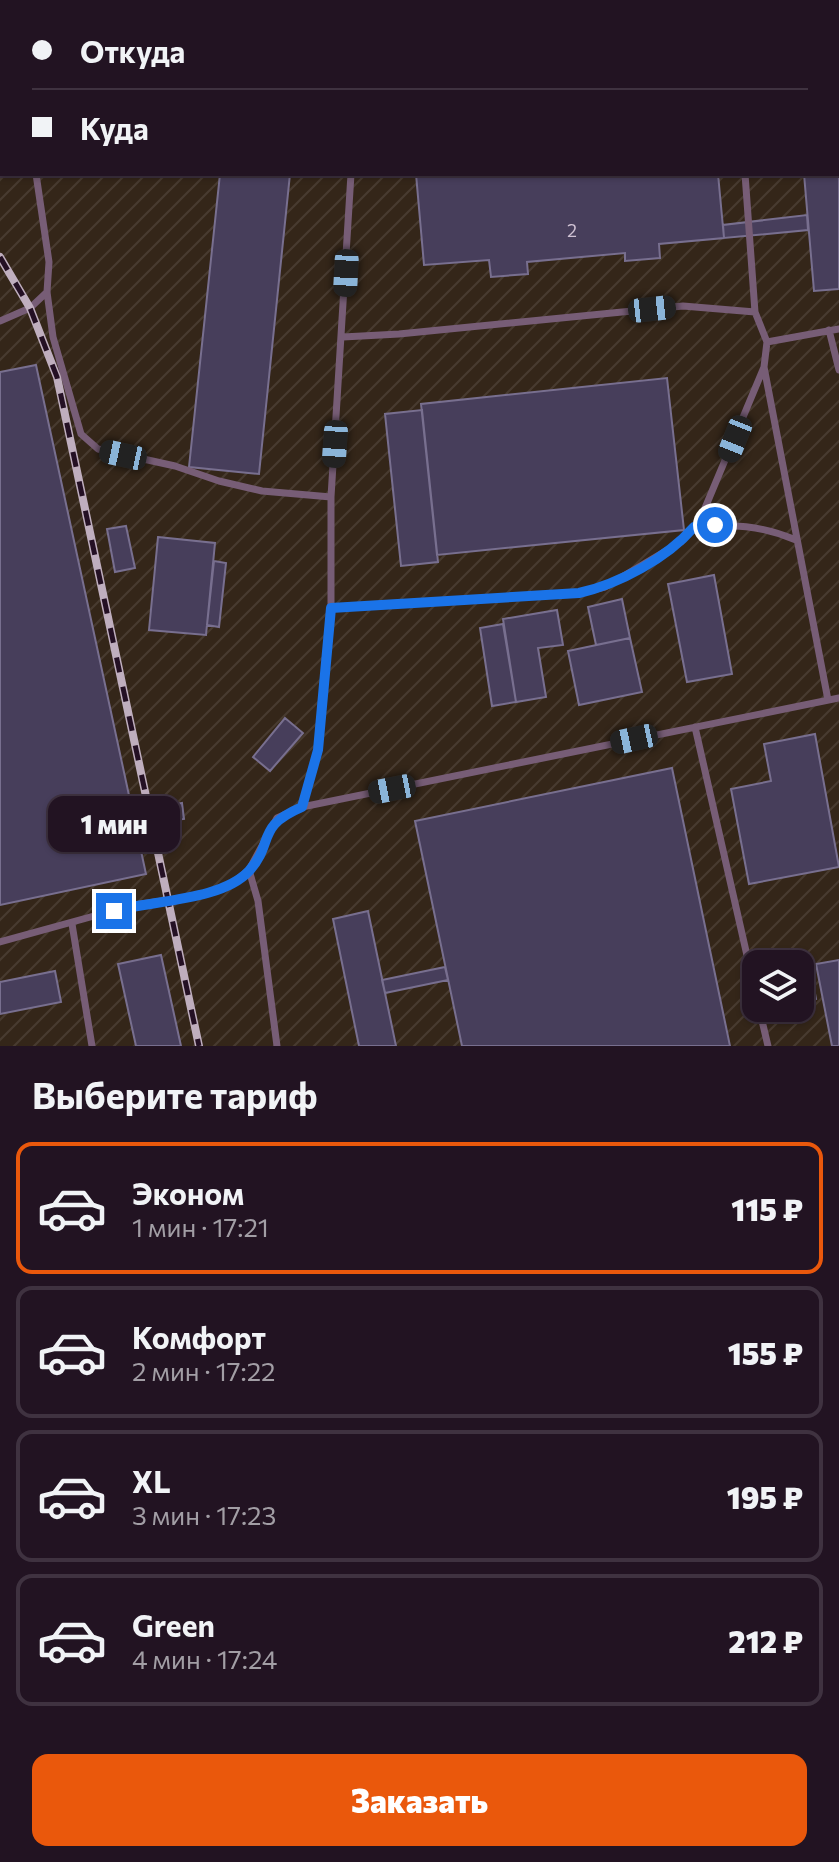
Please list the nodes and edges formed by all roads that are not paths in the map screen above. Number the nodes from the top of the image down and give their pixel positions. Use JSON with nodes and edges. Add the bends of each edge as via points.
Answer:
{"nodes":[{"id":1,"x":36,"y":176,"type":"edge"},
{"id":2,"x":351,"y":176,"type":"edge"},
{"id":3,"x":745,"y":176,"type":"edge"},
{"id":4,"x":47,"y":292,"type":"junction"},
{"id":5,"x":755,"y":312,"type":"junction"},
{"id":6,"x":0,"y":321,"type":"edge"},
{"id":7,"x":839,"y":329,"type":"edge"},
{"id":8,"x":829,"y":330,"type":"junction"},
{"id":9,"x":343,"y":337,"type":"junction"},
{"id":10,"x":767,"y":342,"type":"junction"},
{"id":11,"x":764,"y":367,"type":"junction"},
{"id":12,"x":839,"y":370,"type":"edge"},
{"id":13,"x":331,"y":497,"type":"junction"},
{"id":14,"x":694,"y":527,"type":"junction"},
{"id":15,"x":796,"y":540,"type":"junction"},
{"id":16,"x":331,"y":608,"type":"junction"},
{"id":17,"x":839,"y":698,"type":"edge"},
{"id":18,"x":828,"y":700,"type":"junction"},
{"id":19,"x":695,"y":727,"type":"junction"},
{"id":20,"x":302,"y":807,"type":"junction"},
{"id":21,"x":249,"y":870,"type":"junction"},
{"id":22,"x":72,"y":924,"type":"junction"},
{"id":23,"x":0,"y":942,"type":"edge"},
{"id":24,"x":746,"y":950,"type":"edge"},
{"id":25,"x":762,"y":1022,"type":"edge"},
{"id":26,"x":92,"y":1046,"type":"edge"},
{"id":27,"x":277,"y":1046,"type":"edge"},
{"id":28,"x":768,"y":1046,"type":"edge"}],
"edges":[{"from":1,"to":4,"type":"lane","via":[[49,262]]},
{"from":2,"to":9,"type":"lane"},
{"from":3,"to":5,"type":"lane"},
{"from":4,"to":6,"type":"lane","via":[[30,308]]},
{"from":4,"to":13,"type":"lane","via":[[69,405],[81,434],[98,449],[262,491]]},
{"from":5,"to":9,"type":"lane","via":[[683,306]]},
{"from":5,"to":10,"type":"lane"},
{"from":7,"to":8,"type":"lane"},
{"from":8,"to":10,"type":"lane"},
{"from":8,"to":12,"type":"lane"},
{"from":9,"to":13,"type":"lane"},
{"from":10,"to":11,"type":"lane"},
{"from":11,"to":14,"type":"lane","via":[[713,496]]},
{"from":11,"to":15,"type":"lane"},
{"from":13,"to":16,"type":"lane"},
{"from":14,"to":15,"type":"lane","via":[[741,523]]},
{"from":14,"to":16,"type":"lane","via":[[681,542],[605,587],[579,593]]},
{"from":15,"to":18,"type":"lane"},
{"from":16,"to":20,"type":"lane","via":[[318,750]]},
{"from":17,"to":18,"type":"lane"},
{"from":18,"to":19,"type":"lane"},
{"from":19,"to":20,"type":"lane"},
{"from":19,"to":24,"type":"lane"},
{"from":20,"to":21,"type":"lane","via":[[277,818]]},
{"from":21,"to":22,"type":"lane","via":[[203,895],[134,905]]},
{"from":21,"to":27,"type":"lane","via":[[258,901]]},
{"from":22,"to":23,"type":"lane"},
{"from":22,"to":26,"type":"lane"},
{"from":25,"to":28,"type":"lane"}]}
